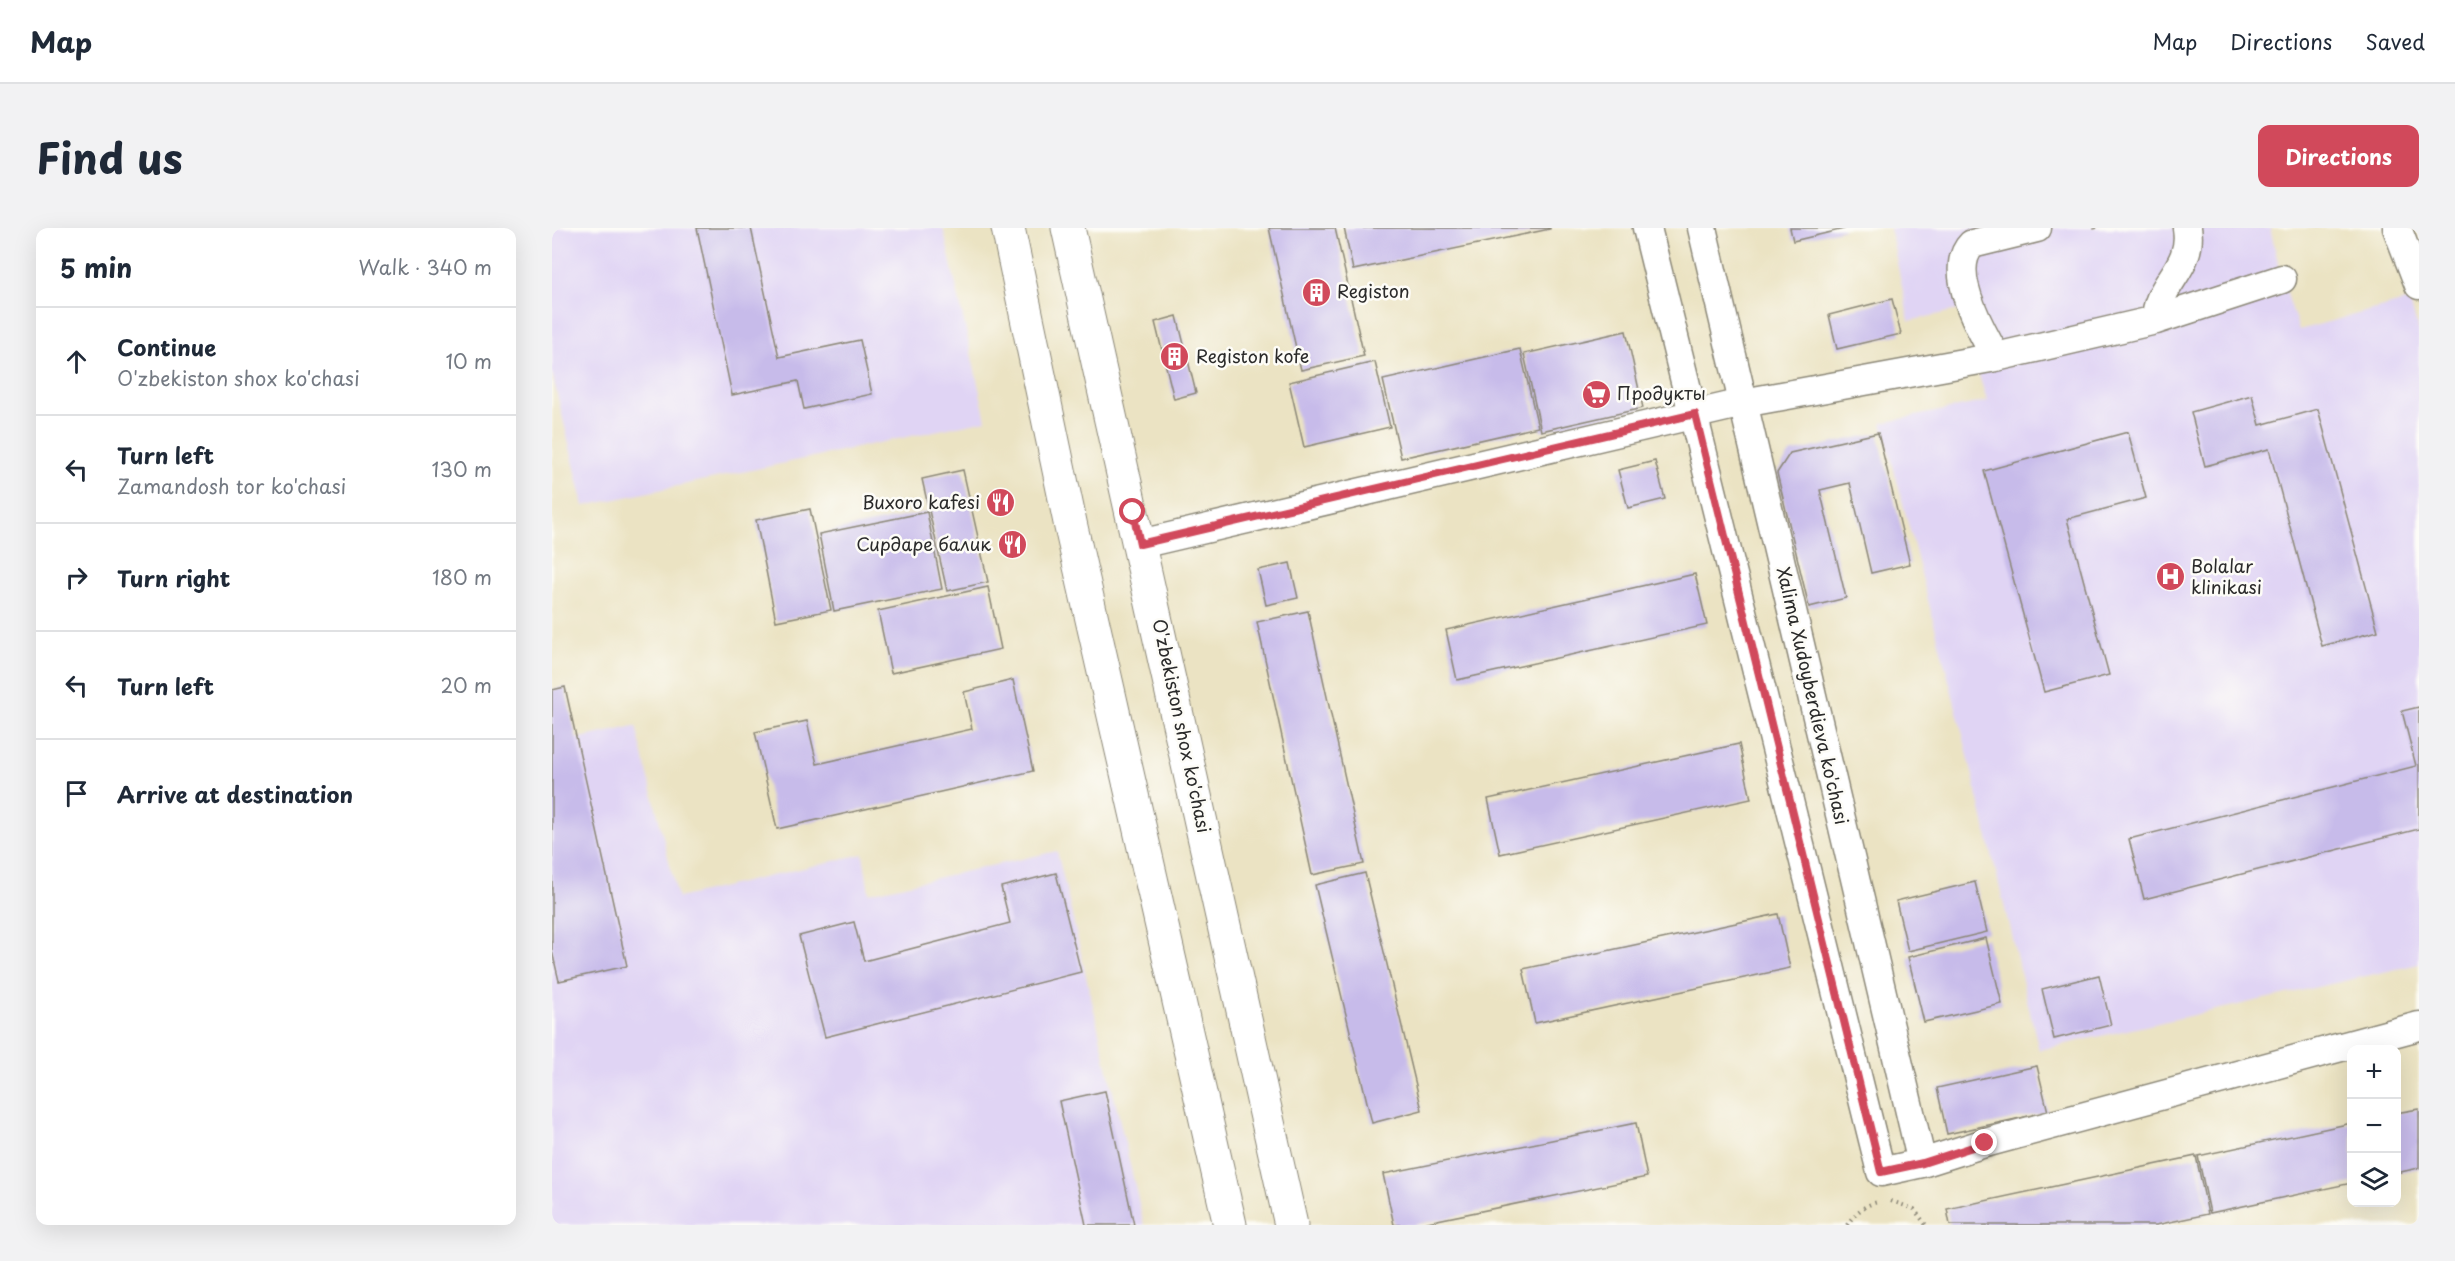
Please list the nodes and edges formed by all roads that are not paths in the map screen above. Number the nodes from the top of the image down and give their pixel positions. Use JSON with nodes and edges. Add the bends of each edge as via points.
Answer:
{"nodes":[{"id":1,"x":1008,"y":228,"type":"edge"},
{"id":2,"x":1068,"y":228,"type":"edge"},
{"id":3,"x":1647,"y":228,"type":"edge"},
{"id":4,"x":1702,"y":228,"type":"edge"},
{"id":5,"x":2037,"y":228,"type":"edge"},
{"id":6,"x":2187,"y":228,"type":"edge"},
{"id":7,"x":2397,"y":228,"type":"edge"},
{"id":8,"x":2417,"y":275,"type":"edge"},
{"id":9,"x":2282,"y":279,"type":"dead end"},
{"id":10,"x":2156,"y":320,"type":"junction"},
{"id":11,"x":1996,"y":357,"type":"junction"},
{"id":12,"x":1743,"y":403,"type":"junction"},
{"id":13,"x":1695,"y":414,"type":"junction"},
{"id":14,"x":1140,"y":544,"type":"junction"},
{"id":15,"x":2419,"y":1026,"type":"edge"},
{"id":16,"x":1923,"y":1163,"type":"junction"},
{"id":17,"x":1230,"y":1225,"type":"edge"},
{"id":18,"x":1291,"y":1225,"type":"edge"}],
"edges":[{"from":1,"to":17,"type":"main road","via":[[1073,538]]},
{"from":2,"to":14,"type":"main road","name":"O'zbekiston shox ko'chasi"},
{"from":3,"to":13,"type":"street"},
{"from":4,"to":12,"type":"street","name":"Xalima Xudoyberdieva ko'chasi"},
{"from":5,"to":11,"type":"street","via":[[1972,244],[1963,256],[1965,289],[1979,328]]},
{"from":6,"to":10,"type":"street","via":[[2187,254],[2160,300]]},
{"from":7,"to":8,"type":"street"},
{"from":9,"to":10,"type":"street"},
{"from":10,"to":11,"type":"street"},
{"from":11,"to":12,"type":"street"},
{"from":12,"to":13,"type":"street"},
{"from":12,"to":16,"type":"street","name":"Xalima Xudoyberdieva ko'chasi"},
{"from":13,"to":14,"type":"street"},
{"from":13,"to":16,"type":"street","via":[[1881,1172]]},
{"from":14,"to":18,"type":"main road","name":"O'zbekiston shox ko'chasi"},
{"from":15,"to":16,"type":"street"}]}
